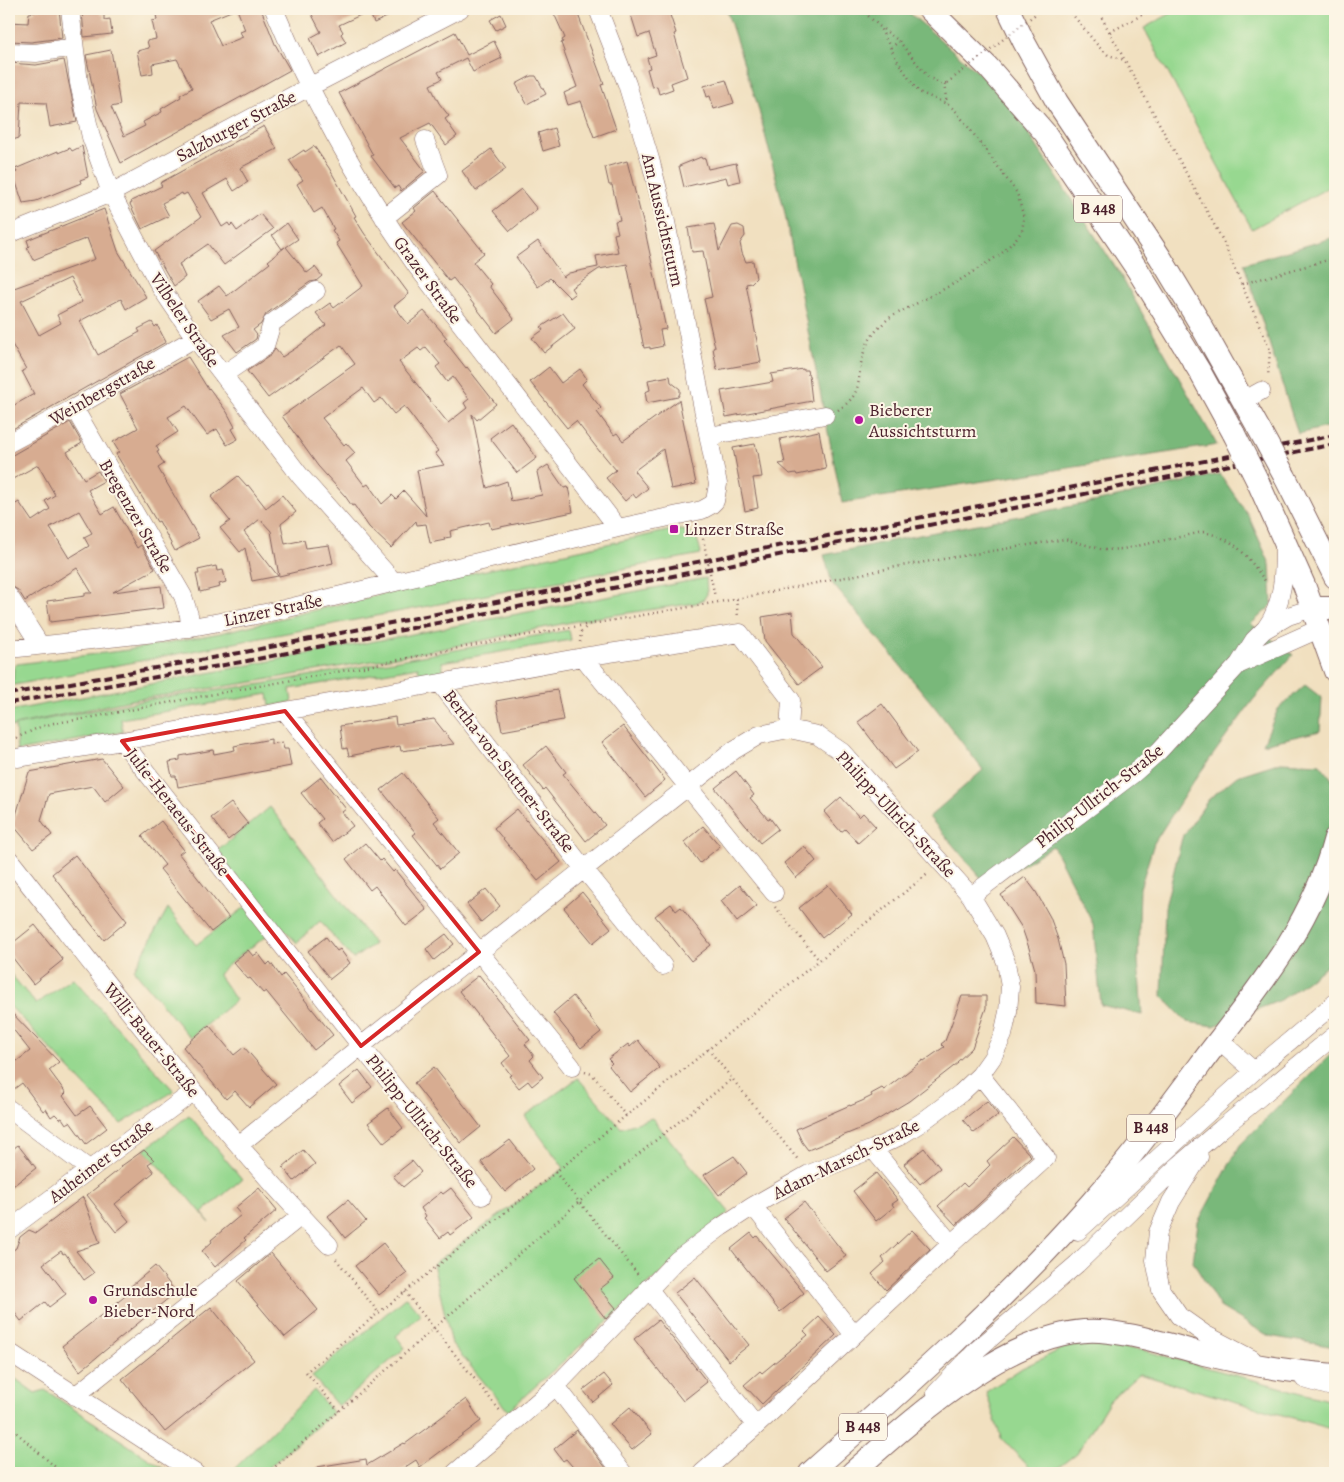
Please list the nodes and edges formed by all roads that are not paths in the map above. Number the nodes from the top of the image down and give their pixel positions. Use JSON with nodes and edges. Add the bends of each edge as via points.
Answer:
{"nodes":[{"id":1,"x":70,"y":9,"type":"edge"},
{"id":2,"x":274,"y":9,"type":"edge"},
{"id":3,"x":460,"y":9,"type":"edge"},
{"id":4,"x":598,"y":9,"type":"edge"},
{"id":5,"x":929,"y":9,"type":"edge"},
{"id":6,"x":1008,"y":9,"type":"edge"},
{"id":7,"x":74,"y":47,"type":"junction"},
{"id":8,"x":9,"y":52,"type":"edge"},
{"id":9,"x":309,"y":87,"type":"junction"},
{"id":10,"x":425,"y":140,"type":"dead end"},
{"id":11,"x":111,"y":193,"type":"junction"},
{"id":12,"x":384,"y":218,"type":"junction"},
{"id":13,"x":9,"y":234,"type":"edge"},
{"id":14,"x":316,"y":291,"type":"dead end"},
{"id":15,"x":195,"y":338,"type":"junction"},
{"id":16,"x":223,"y":375,"type":"junction"},
{"id":17,"x":74,"y":408,"type":"junction"},
{"id":18,"x":825,"y":415,"type":"road end"},
{"id":19,"x":709,"y":436,"type":"junction"},
{"id":20,"x":9,"y":443,"type":"edge"},
{"id":21,"x":708,"y":507,"type":"joint"},
{"id":22,"x":618,"y":528,"type":"junction"},
{"id":23,"x":1284,"y":538,"type":"junction"},
{"id":24,"x":1335,"y":577,"type":"edge"},
{"id":25,"x":394,"y":582,"type":"junction"},
{"id":26,"x":9,"y":596,"type":"edge"},
{"id":27,"x":1335,"y":608,"type":"edge"},
{"id":28,"x":1323,"y":618,"type":"edge"},
{"id":29,"x":190,"y":628,"type":"junction"},
{"id":30,"x":1264,"y":630,"type":"junction"},
{"id":31,"x":40,"y":645,"type":"junction"},
{"id":32,"x":9,"y":649,"type":"edge"},
{"id":33,"x":583,"y":657,"type":"junction"},
{"id":34,"x":1239,"y":664,"type":"junction"},
{"id":35,"x":1335,"y":671,"type":"edge"},
{"id":36,"x":440,"y":683,"type":"junction"},
{"id":37,"x":285,"y":711,"type":"junction"},
{"id":38,"x":789,"y":729,"type":"junction"},
{"id":39,"x":122,"y":740,"type":"junction"},
{"id":40,"x":17,"y":758,"type":"dead end"},
{"id":41,"x":688,"y":787,"type":"junction"},
{"id":42,"x":1335,"y":838,"type":"edge"},
{"id":43,"x":9,"y":859,"type":"edge"},
{"id":44,"x":584,"y":869,"type":"junction"},
{"id":45,"x":774,"y":893,"type":"road end"},
{"id":46,"x":971,"y":896,"type":"junction"},
{"id":47,"x":479,"y":952,"type":"junction"},
{"id":48,"x":663,"y":966,"type":"dead end"},
{"id":49,"x":1335,"y":1003,"type":"edge"},
{"id":50,"x":1335,"y":1035,"type":"edge"},
{"id":51,"x":1219,"y":1040,"type":"junction"},
{"id":52,"x":361,"y":1046,"type":"junction"},
{"id":53,"x":572,"y":1067,"type":"road end"},
{"id":54,"x":1254,"y":1071,"type":"junction"},
{"id":55,"x":980,"y":1075,"type":"junction"},
{"id":56,"x":193,"y":1092,"type":"junction"},
{"id":57,"x":9,"y":1109,"type":"edge"},
{"id":58,"x":1221,"y":1129,"type":"junction"},
{"id":59,"x":239,"y":1145,"type":"junction"},
{"id":60,"x":873,"y":1149,"type":"junction"},
{"id":61,"x":89,"y":1169,"type":"junction"},
{"id":62,"x":482,"y":1196,"type":"dead end"},
{"id":63,"x":752,"y":1206,"type":"junction"},
{"id":64,"x":301,"y":1216,"type":"junction"},
{"id":65,"x":9,"y":1230,"type":"edge"},
{"id":66,"x":951,"y":1244,"type":"junction"},
{"id":67,"x":329,"y":1245,"type":"road end"},
{"id":68,"x":1017,"y":1281,"type":"junction"},
{"id":69,"x":648,"y":1288,"type":"junction"},
{"id":70,"x":854,"y":1335,"type":"junction"},
{"id":71,"x":9,"y":1352,"type":"edge"},
{"id":72,"x":1272,"y":1369,"type":"junction"},
{"id":73,"x":1335,"y":1375,"type":"edge"},
{"id":74,"x":556,"y":1386,"type":"junction"},
{"id":75,"x":1335,"y":1388,"type":"edge"},
{"id":76,"x":75,"y":1396,"type":"junction"},
{"id":77,"x":756,"y":1426,"type":"junction"},
{"id":78,"x":886,"y":1443,"type":"junction"},
{"id":79,"x":195,"y":1473,"type":"edge"},
{"id":80,"x":458,"y":1473,"type":"edge"},
{"id":81,"x":623,"y":1473,"type":"edge"},
{"id":82,"x":702,"y":1473,"type":"edge"},
{"id":83,"x":810,"y":1473,"type":"edge"},
{"id":84,"x":852,"y":1473,"type":"edge"}],
"edges":[{"from":1,"to":7,"type":"street","name":"Vilbeler Straße"},
{"from":2,"to":9,"type":"street","name":"Grazer Straße"},
{"from":3,"to":9,"type":"street","name":"Salzburger Straße"},
{"from":4,"to":19,"type":"street","name":"Am Aussichtsturm","via":[[627,84],[650,159],[665,217]]},
{"from":5,"to":23,"type":"main road","number":"B 448","bridge":true,"via":[[988,67],[1045,133],[1105,220],[1195,364],[1234,434]]},
{"from":6,"to":24,"type":"main road","number":"B 448","bridge":true,"via":[[1058,102],[1252,396],[1259,429]]},
{"from":7,"to":8,"type":"street","via":[[30,53]]},
{"from":7,"to":11,"type":"street","name":"Vilbeler Straße","via":[[87,124]]},
{"from":9,"to":11,"type":"street","name":"Salzburger Straße"},
{"from":9,"to":12,"type":"street","name":"Grazer Straße"},
{"from":10,"to":12,"type":"street","via":[[438,174]]},
{"from":11,"to":13,"type":"street","name":"Salzburger Straße"},
{"from":11,"to":15,"type":"street","name":"Vilbeler Straße","via":[[161,288]]},
{"from":12,"to":22,"type":"street","name":"Grazer Straße","via":[[418,268]]},
{"from":14,"to":16,"type":"street","via":[[272,323],[265,346]]},
{"from":15,"to":16,"type":"street","name":"Vilbeler Straße"},
{"from":15,"to":17,"type":"street","name":"Weinbergstraße"},
{"from":16,"to":25,"type":"street","name":"Vilbeler Straße","via":[[301,477]]},
{"from":17,"to":20,"type":"street","name":"Weinbergstraße"},
{"from":17,"to":29,"type":"street","name":"Bregenzer Straße","via":[[183,596]]},
{"from":18,"to":19,"type":"street"},
{"from":19,"to":21,"type":"street","name":"Am Aussichtsturm","via":[[718,484],[715,500]]},
{"from":21,"to":22,"type":"street","name":"Linzer Straße"},
{"from":22,"to":25,"type":"street","name":"Linzer Straße"},
{"from":23,"to":28,"type":"main road","number":"B 448"},
{"from":23,"to":30,"type":"street","via":[[1280,600]]},
{"from":25,"to":29,"type":"street","name":"Linzer Straße"},
{"from":26,"to":31,"type":"street"},
{"from":27,"to":28,"type":"main road"},
{"from":28,"to":30,"type":"street","name":"Philip-Ullrich-Straße","via":[[1288,616]]},
{"from":28,"to":34,"type":"street","name":"Philip-Ullrich-Straße"},
{"from":28,"to":35,"type":"main road","number":"B 448"},
{"from":29,"to":31,"type":"street","name":"Linzer Straße"},
{"from":30,"to":34,"type":"street","name":"Philip-Ullrich-Straße"},
{"from":31,"to":32,"type":"street","name":"Linzer Straße"},
{"from":33,"to":36,"type":"street","name":"Bertha-von-Suttner-Straße"},
{"from":33,"to":38,"type":"street","name":"Bertha-von-Suttner-Straße","via":[[739,625],[791,700]]},
{"from":33,"to":41,"type":"street"},
{"from":34,"to":46,"type":"street","name":"Philip-Ullrich-Straße","via":[[1153,757]]},
{"from":36,"to":37,"type":"street","name":"Julie-Heraeus-Straße"},
{"from":36,"to":44,"type":"street","name":"Bertha-von-Suttner-Straße"},
{"from":37,"to":39,"type":"street","name":"Julie-Heraeus-Straße"},
{"from":37,"to":47,"type":"street"},
{"from":38,"to":41,"type":"street","name":"Philipp-Ullrich-Straße","via":[[759,735],[734,750]]},
{"from":38,"to":46,"type":"street","name":"Philipp-Ullrich-Straße","via":[[817,735],[842,752]]},
{"from":39,"to":40,"type":"street"},
{"from":39,"to":52,"type":"street","name":"Julie-Heraeus-Straße"},
{"from":41,"to":44,"type":"street","name":"Philipp-Ullrich-Straße"},
{"from":41,"to":45,"type":"street"},
{"from":42,"to":51,"type":"main road","number":"B 448","via":[[1322,880],[1293,938]]},
{"from":43,"to":56,"type":"street","name":"Willi-Bauer-Straße"},
{"from":44,"to":47,"type":"street","name":"Philipp-Ullrich-Straße"},
{"from":44,"to":48,"type":"street"},
{"from":46,"to":55,"type":"street","name":"Adam-Marsch-Straße","via":[[995,936],[1006,962],[1010,987],[1003,1035]]},
{"from":47,"to":52,"type":"street","name":"Philipp-Ullrich-Straße"},
{"from":47,"to":53,"type":"street"},
{"from":49,"to":54,"type":"street"},
{"from":50,"to":58,"type":"street"},
{"from":51,"to":54,"type":"street"},
{"from":51,"to":68,"type":"main road","number":"B 448","via":[[1107,1184]]},
{"from":52,"to":59,"type":"street","name":"Philipp-Ullrich-Straße"},
{"from":52,"to":62,"type":"street","name":"Philipp-Ullrich-Straße"},
{"from":54,"to":68,"type":"street","via":[[1077,1232]]},
{"from":55,"to":60,"type":"street","name":"Adam-Marsch-Straße","via":[[942,1108]]},
{"from":55,"to":66,"type":"street","via":[[1046,1158]]},
{"from":56,"to":59,"type":"street","name":"Willi-Bauer-Straße"},
{"from":56,"to":61,"type":"street","name":"Auheimer Straße"},
{"from":57,"to":61,"type":"street"},
{"from":58,"to":72,"type":"street","via":[[1170,1202],[1158,1232],[1155,1260],[1159,1282],[1179,1316],[1206,1335]]},
{"from":58,"to":78,"type":"street","via":[[1077,1264],[978,1350]]},
{"from":59,"to":64,"type":"street","name":"Willi-Bauer-Straße"},
{"from":60,"to":63,"type":"street","name":"Adam-Marsch-Straße","via":[[809,1174]]},
{"from":60,"to":66,"type":"street"},
{"from":61,"to":65,"type":"street","name":"Auheimer Straße"},
{"from":63,"to":69,"type":"street","name":"Adam-Marsch-Straße","via":[[677,1260]]},
{"from":63,"to":70,"type":"street"},
{"from":64,"to":67,"type":"street","name":"Willi-Bauer-Straße"},
{"from":64,"to":76,"type":"street"},
{"from":66,"to":70,"type":"street"},
{"from":68,"to":83,"type":"main road","number":"B 448"},
{"from":69,"to":74,"type":"street","name":"Adam-Marsch-Straße"},
{"from":69,"to":77,"type":"street"},
{"from":70,"to":77,"type":"street"},
{"from":71,"to":76,"type":"street"},
{"from":72,"to":73,"type":"main road","number":"B 448"},
{"from":72,"to":75,"type":"street"},
{"from":72,"to":78,"type":"main road","number":"B 448","via":[[1127,1335],[1098,1331],[1063,1334],[1020,1350],[980,1372]]},
{"from":74,"to":80,"type":"street","name":"Adam-Marsch-Straße"},
{"from":74,"to":81,"type":"street"},
{"from":76,"to":79,"type":"street"},
{"from":77,"to":82,"type":"street"},
{"from":78,"to":84,"type":"main road","number":"B 448"}]}
